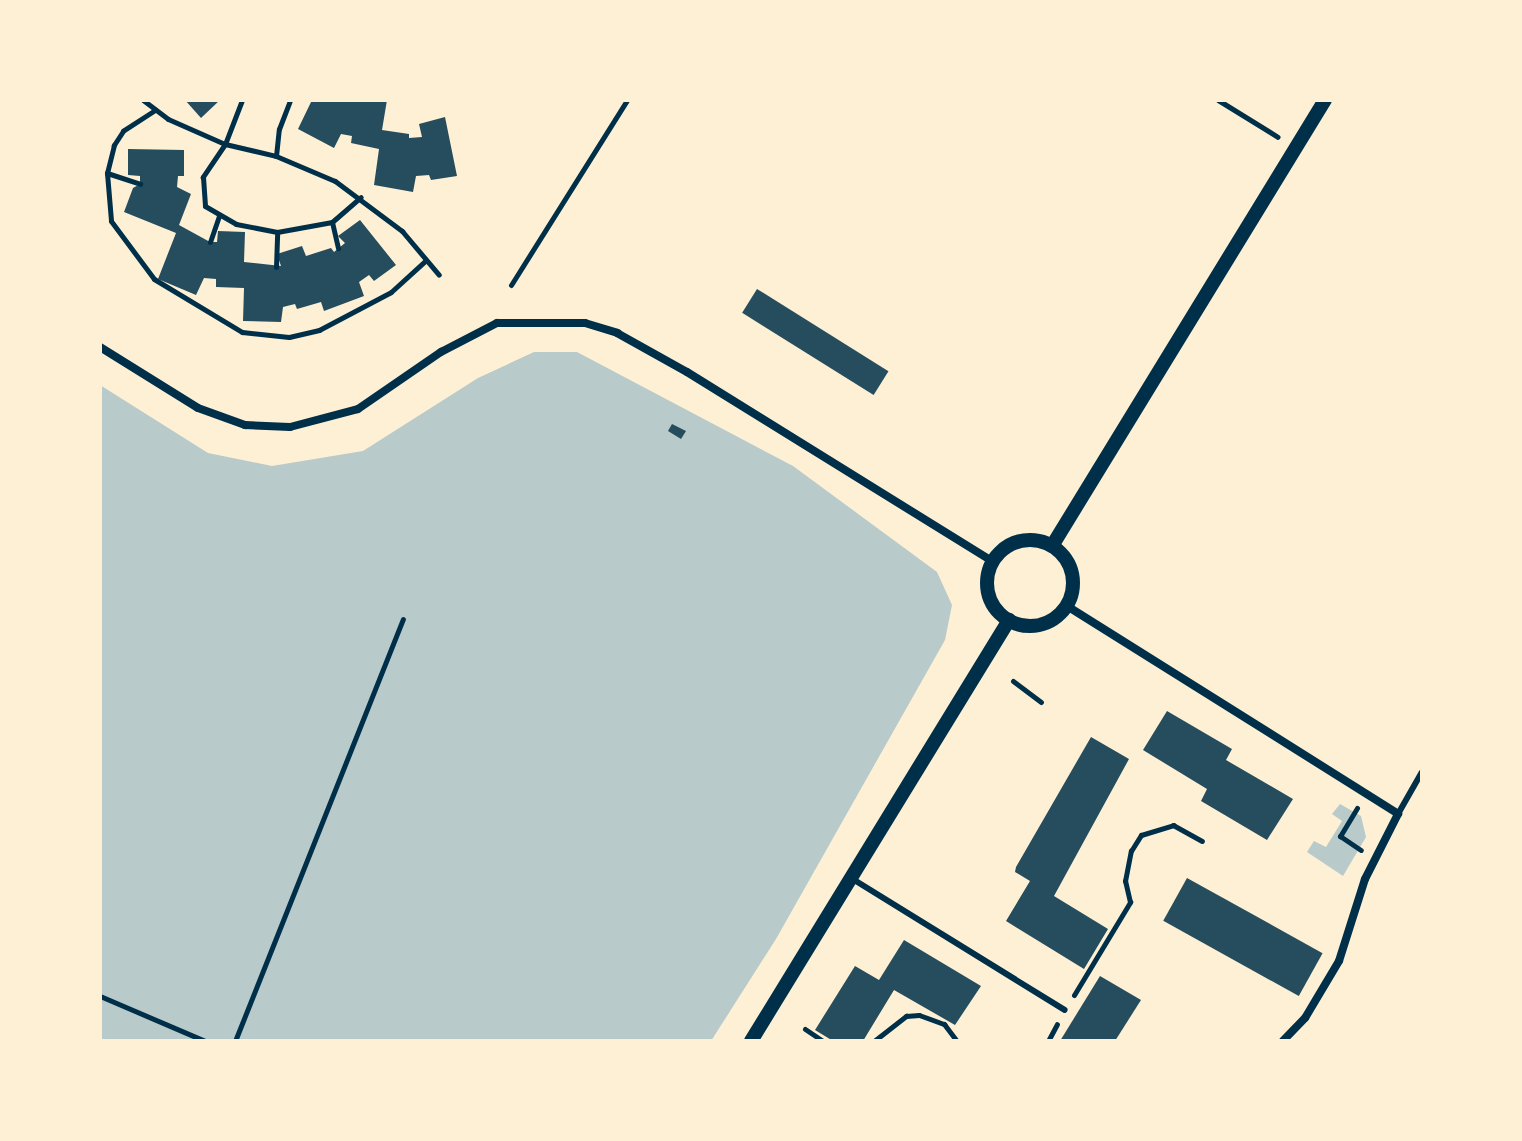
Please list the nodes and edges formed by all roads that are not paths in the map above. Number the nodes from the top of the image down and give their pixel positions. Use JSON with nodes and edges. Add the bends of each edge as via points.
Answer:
{"nodes":[{"id":1,"x":1325,"y":100,"type":"edge"},
{"id":2,"x":100,"y":347,"type":"edge"},
{"id":3,"x":1052,"y":546,"type":"junction"},
{"id":4,"x":993,"y":562,"type":"junction"},
{"id":5,"x":1067,"y":606,"type":"junction"},
{"id":6,"x":1009,"y":620,"type":"junction"},
{"id":7,"x":1422,"y":772,"type":"edge"},
{"id":8,"x":1398,"y":814,"type":"junction"},
{"id":9,"x":851,"y":878,"type":"junction"},
{"id":10,"x":1065,"y":1010,"type":"road end"},
{"id":11,"x":751,"y":1041,"type":"edge"},
{"id":12,"x":1283,"y":1041,"type":"edge"}],
"edges":[{"from":1,"to":3,"type":"street"},
{"from":2,"to":4,"type":"street","via":[[198,408],[245,425],[290,427],[358,409],[441,352],[497,323],[585,323],[617,333],[675,365]]},
{"from":3,"to":4,"type":"street","via":[[1016,543]]},
{"from":3,"to":5,"type":"street","via":[[1071,569]]},
{"from":4,"to":6,"type":"street","via":[[989,594]]},
{"from":5,"to":6,"type":"street","via":[[1037,626]]},
{"from":5,"to":8,"type":"street"},
{"from":6,"to":9,"type":"street"},
{"from":7,"to":8,"type":"lane"},
{"from":8,"to":12,"type":"street","via":[[1365,879],[1339,961],[1305,1018]]},
{"from":9,"to":10,"type":"lane"},
{"from":9,"to":11,"type":"street"}]}
